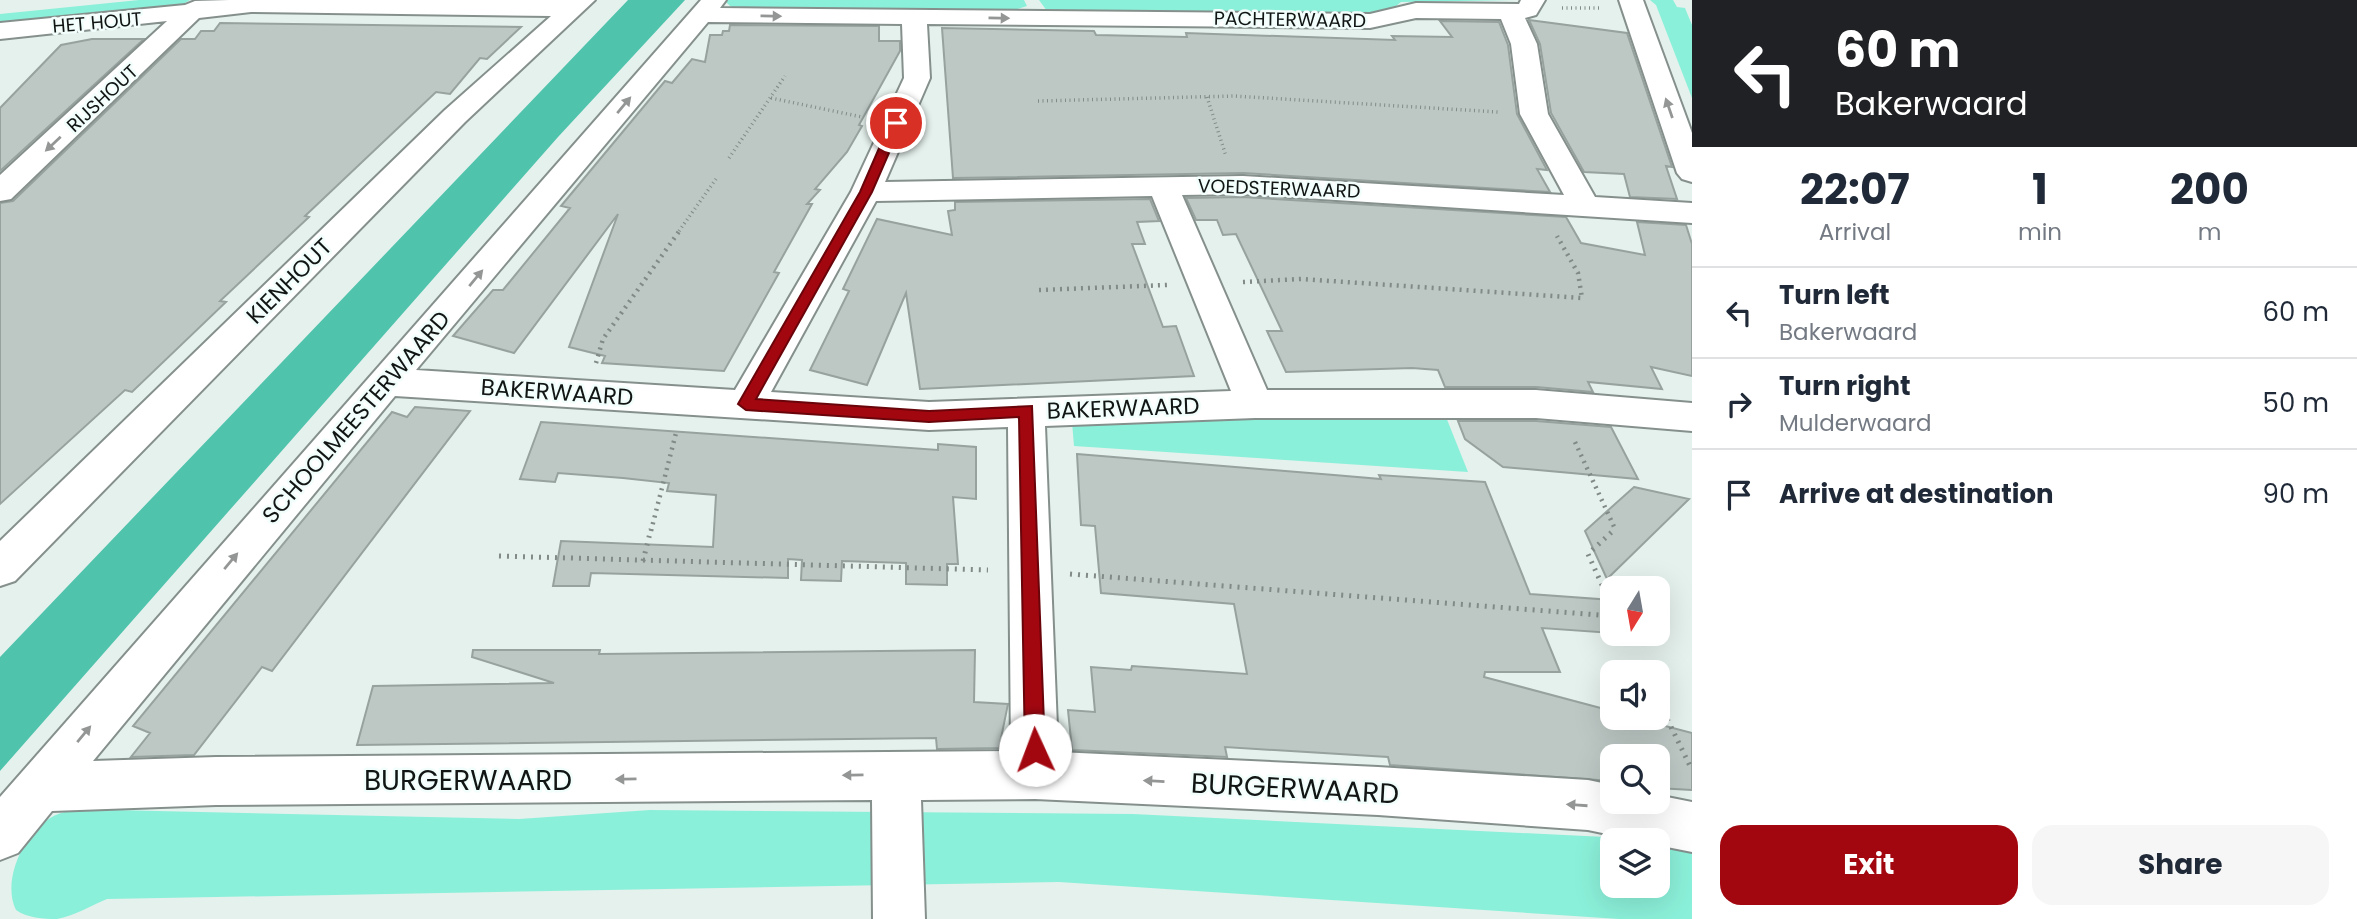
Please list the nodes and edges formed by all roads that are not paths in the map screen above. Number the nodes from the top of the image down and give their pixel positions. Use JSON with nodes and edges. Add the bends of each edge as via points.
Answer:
{"nodes":[{"id":1,"x":578,"y":4,"type":"edge"},
{"id":2,"x":1633,"y":4,"type":"edge"},
{"id":3,"x":1524,"y":6,"type":"edge"},
{"id":4,"x":196,"y":7,"type":"edge"},
{"id":5,"x":708,"y":7,"type":"edge"},
{"id":6,"x":1036,"y":9,"type":"edge"},
{"id":7,"x":914,"y":17,"type":"junction"},
{"id":8,"x":0,"y":31,"type":"edge"},
{"id":9,"x":1692,"y":173,"type":"edge"},
{"id":10,"x":1162,"y":185,"type":"junction"},
{"id":11,"x":0,"y":192,"type":"edge"},
{"id":12,"x":866,"y":192,"type":"junction"},
{"id":13,"x":1584,"y":205,"type":"junction"},
{"id":14,"x":1692,"y":213,"type":"edge"},
{"id":15,"x":388,"y":382,"type":"junction"},
{"id":16,"x":746,"y":404,"type":"junction"},
{"id":17,"x":1255,"y":404,"type":"junction"},
{"id":18,"x":1026,"y":411,"type":"junction"},
{"id":19,"x":1692,"y":417,"type":"edge"},
{"id":20,"x":0,"y":568,"type":"edge"},
{"id":21,"x":896,"y":774,"type":"junction"},
{"id":22,"x":1035,"y":775,"type":"junction"},
{"id":23,"x":40,"y":787,"type":"junction"},
{"id":24,"x":1692,"y":827,"type":"edge"},
{"id":25,"x":0,"y":835,"type":"edge"},
{"id":26,"x":899,"y":919,"type":"edge"}],
"edges":[{"from":1,"to":4,"type":"street","name":"HET HOUT"},
{"from":1,"to":20,"type":"street","name":"KIENHOUT","via":[[455,116]]},
{"from":9,"to":2,"type":"street","one_way":true},
{"from":3,"to":6,"type":"street","name":"PACHTERWAARD","via":[[1421,10],[1370,21]]},
{"from":3,"to":13,"type":"street","via":[[1524,44],[1534,114]]},
{"from":4,"to":8,"type":"street","name":"HET HOUT"},
{"from":4,"to":11,"type":"street","name":"RIJSHOUT","one_way":true},
{"from":5,"to":7,"type":"street","name":"PACHTERWAARD","one_way":true},
{"from":15,"to":5,"type":"street","name":"SCHOOLMEESTERWAARD","one_way":true},
{"from":7,"to":6,"type":"street","name":"PACHTERWAARD","one_way":true},
{"from":7,"to":12,"type":"street","via":[[917,78]]},
{"from":10,"to":12,"type":"street","name":"VOEDSTERWAARD"},
{"from":10,"to":13,"type":"street","name":"VOEDSTERWAARD","via":[[1236,185]]},
{"from":10,"to":17,"type":"street"},
{"from":12,"to":16,"type":"street"},
{"from":13,"to":14,"type":"street","name":"VOEDSTERWAARD"},
{"from":15,"to":16,"type":"street","name":"BAKERWAARD"},
{"from":23,"to":15,"type":"street","name":"SCHOOLMEESTERWAARD","one_way":true},
{"from":16,"to":18,"type":"street","name":"BAKERWAARD","via":[[929,416]]},
{"from":17,"to":18,"type":"street","name":"BAKERWAARD"},
{"from":17,"to":19,"type":"street","name":"BAKERWAARD","via":[[1558,406]]},
{"from":18,"to":22,"type":"street"},
{"from":21,"to":22,"type":"street","name":"BURGERWAARD"},
{"from":21,"to":23,"type":"street","name":"BURGERWAARD","one_way":true},
{"from":21,"to":26,"type":"street"},
{"from":24,"to":22,"type":"street","name":"BURGERWAARD","one_way":true,"via":[[1588,805]]},
{"from":23,"to":25,"type":"street","name":"SCHOOLMEESTERWAARD"}]}
